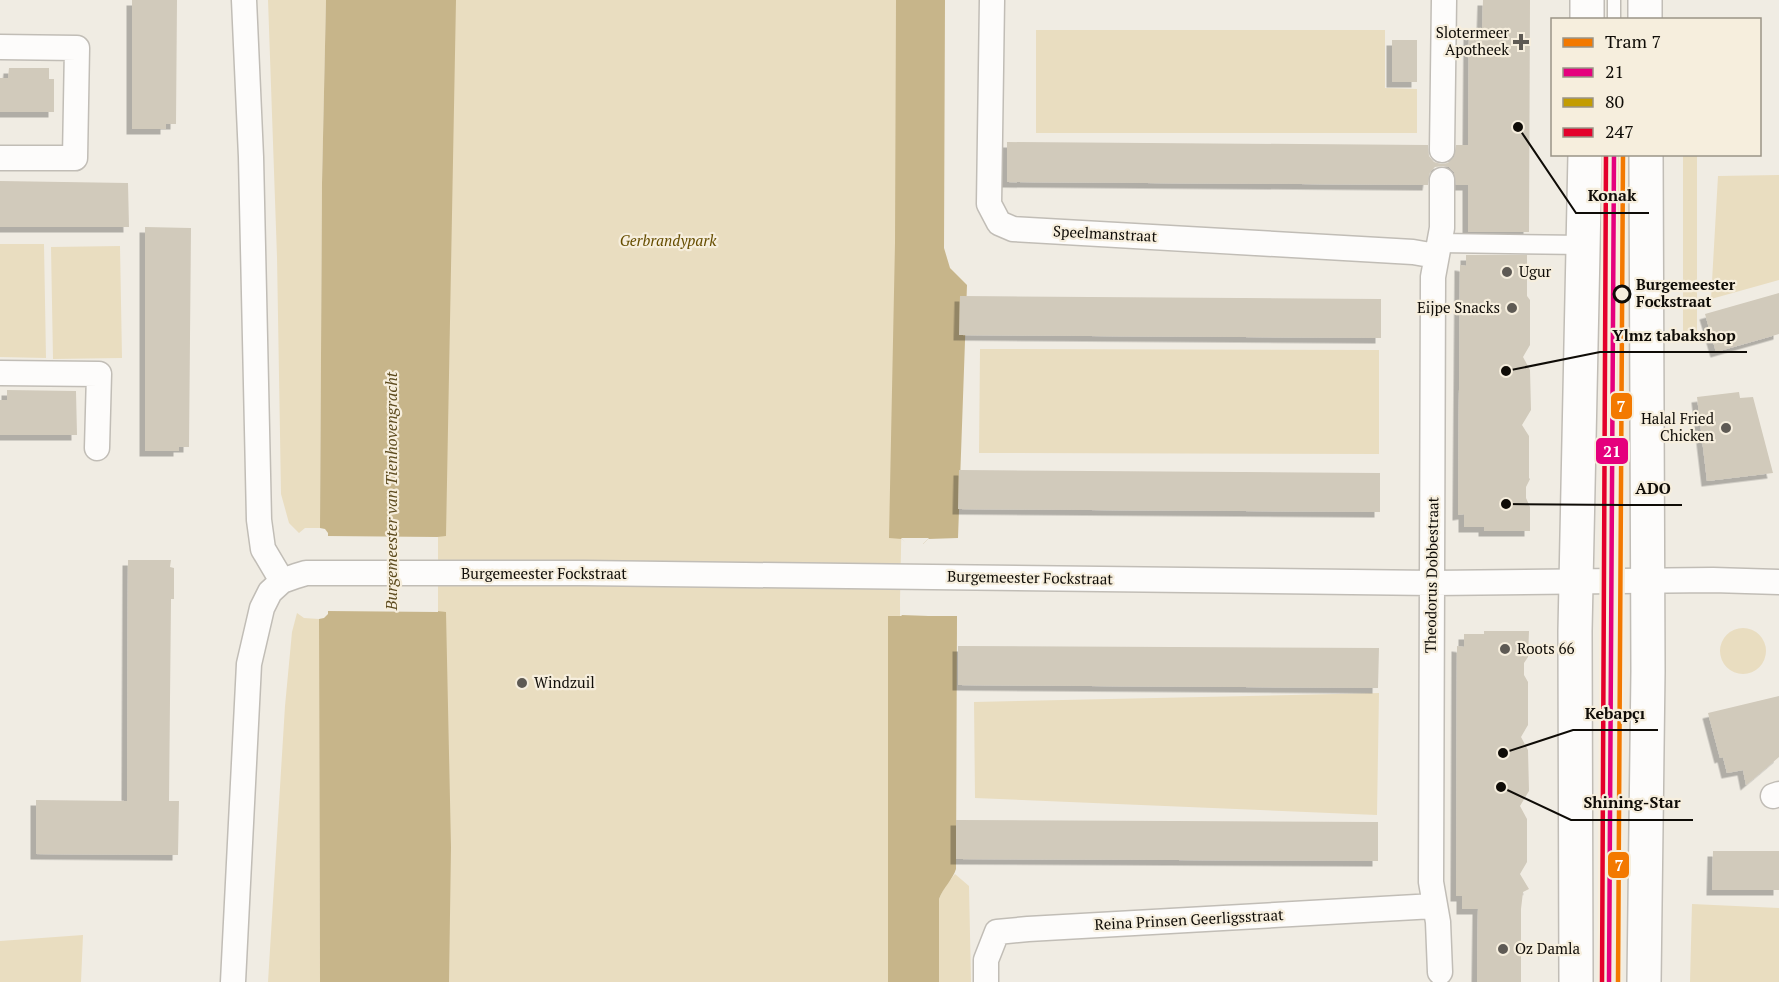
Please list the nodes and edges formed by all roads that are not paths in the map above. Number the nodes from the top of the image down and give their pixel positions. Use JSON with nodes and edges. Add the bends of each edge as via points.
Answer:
{"nodes":[{"id":1,"x":244,"y":0,"type":"edge"},
{"id":2,"x":992,"y":0,"type":"edge"},
{"id":3,"x":1444,"y":0,"type":"edge"},
{"id":4,"x":1587,"y":0,"type":"edge"},
{"id":5,"x":1614,"y":0,"type":"edge"},
{"id":6,"x":1645,"y":0,"type":"edge"},
{"id":7,"x":1587,"y":18,"type":"edge"},
{"id":8,"x":1614,"y":18,"type":"edge"},
{"id":9,"x":1645,"y":18,"type":"edge"},
{"id":10,"x":0,"y":47,"type":"edge"},
{"id":11,"x":1442,"y":150,"type":"dead end"},
{"id":12,"x":1585,"y":156,"type":"edge"},
{"id":13,"x":1614,"y":156,"type":"edge"},
{"id":14,"x":1646,"y":156,"type":"edge"},
{"id":15,"x":0,"y":158,"type":"edge"},
{"id":16,"x":1442,"y":180,"type":"dead end"},
{"id":17,"x":1584,"y":245,"type":"junction"},
{"id":18,"x":1438,"y":250,"type":"junction"},
{"id":19,"x":0,"y":373,"type":"edge"},
{"id":20,"x":98,"y":448,"type":"dead end"},
{"id":21,"x":282,"y":581,"type":"junction"},
{"id":22,"x":1576,"y":581,"type":"junction"},
{"id":23,"x":1612,"y":581,"type":"junction"},
{"id":24,"x":1648,"y":581,"type":"junction"},
{"id":25,"x":1779,"y":582,"type":"edge"},
{"id":26,"x":1433,"y":583,"type":"junction"},
{"id":27,"x":1434,"y":906,"type":"junction"},
{"id":28,"x":1440,"y":972,"type":"dead end"},
{"id":29,"x":233,"y":982,"type":"edge"},
{"id":30,"x":986,"y":982,"type":"edge"},
{"id":31,"x":1576,"y":982,"type":"edge"},
{"id":32,"x":1609,"y":982,"type":"edge"},
{"id":33,"x":1644,"y":982,"type":"edge"}],
"edges":[{"from":1,"to":21,"type":"street","via":[[258,520],[263,549]]},
{"from":2,"to":18,"type":"street","name":"Speelmanstraat","via":[[989,204],[999,223],[1013,229],[1413,252]]},
{"from":3,"to":11,"type":"street"},
{"from":4,"to":7,"type":"main road"},
{"from":5,"to":8,"type":"lane"},
{"from":6,"to":9,"type":"main road"},
{"from":10,"to":15,"type":"street","via":[[77,48],[75,158]]},
{"from":12,"to":17,"type":"main road"},
{"from":13,"to":23,"type":"lane"},
{"from":14,"to":24,"type":"main road"},
{"from":16,"to":18,"type":"street","name":"Theodorus Dobbestraat"},
{"from":17,"to":18,"type":"street"},
{"from":17,"to":22,"type":"main road"},
{"from":18,"to":26,"type":"street","name":"Theodorus Dobbestraat","via":[[1433,277]]},
{"from":19,"to":20,"type":"street","via":[[99,374]]},
{"from":21,"to":26,"type":"street","name":"Burgemeester Fockstraat","via":[[306,573],[327,573]]},
{"from":21,"to":29,"type":"street","via":[[270,592],[262,608],[249,664]]},
{"from":22,"to":23,"type":"street","name":"Burgemeester Fockstraat"},
{"from":22,"to":26,"type":"street","name":"Burgemeester Fockstraat"},
{"from":22,"to":31,"type":"main road"},
{"from":23,"to":24,"type":"street","name":"Burgemeester Fockstraat"},
{"from":23,"to":32,"type":"lane"},
{"from":24,"to":25,"type":"street","name":"Burgemeester Fockstraat"},
{"from":24,"to":33,"type":"main road"},
{"from":26,"to":27,"type":"street","name":"Theodorus Dobbestraat"},
{"from":27,"to":28,"type":"street","name":"Theodorus Dobbestraat"},
{"from":27,"to":30,"type":"street","name":"Reina Prinsen Geerligsstraat","via":[[997,932],[986,960]]}]}
